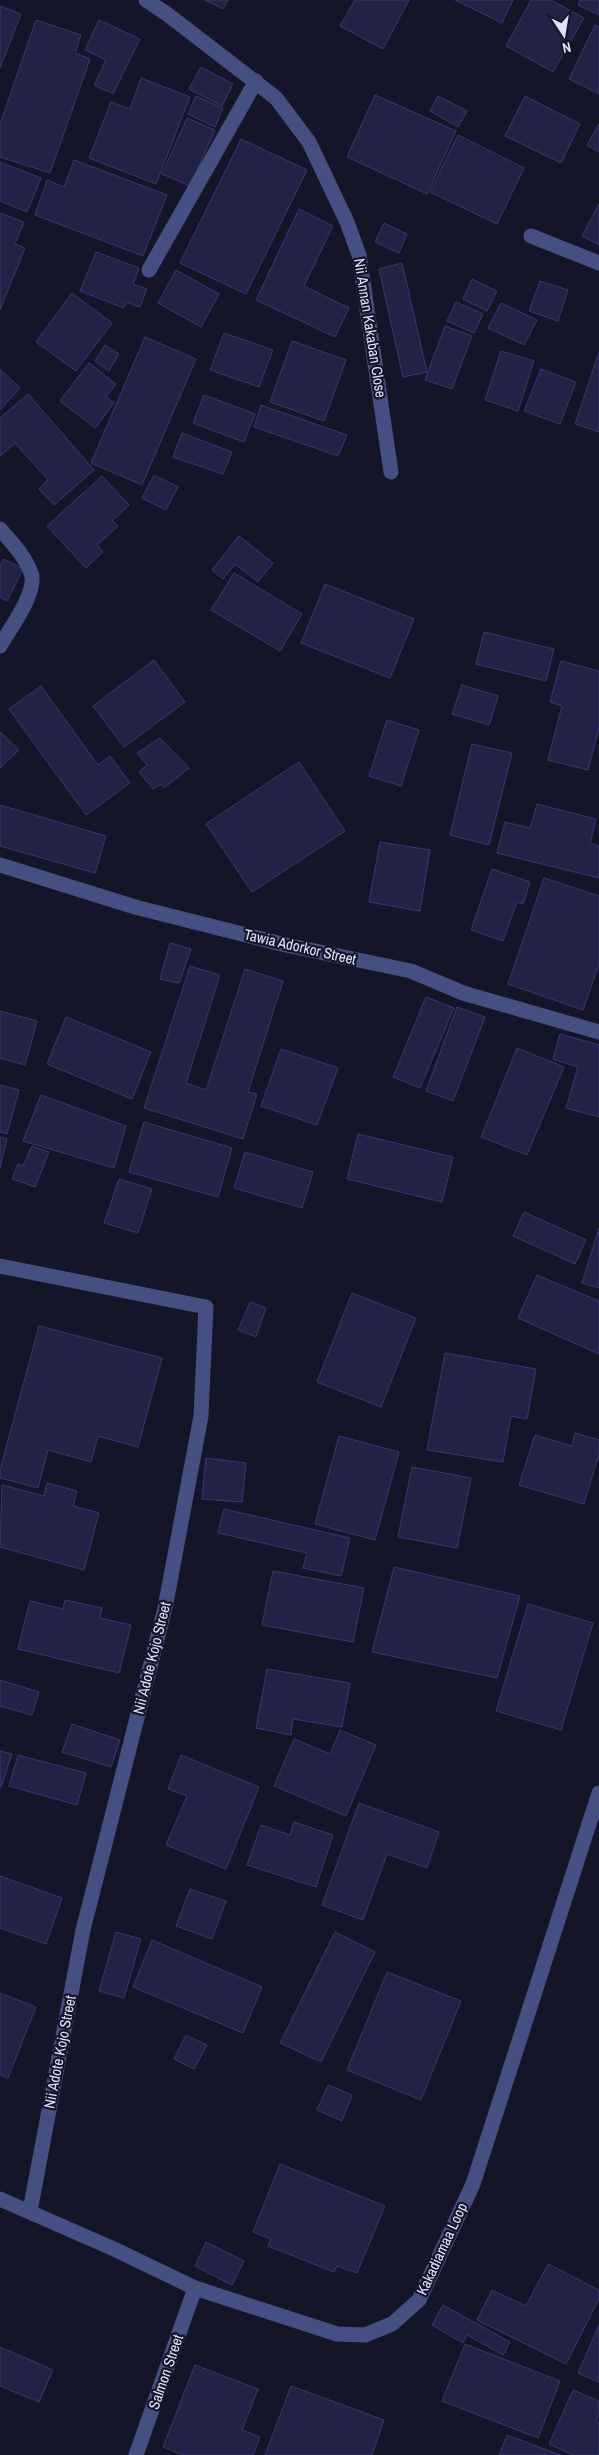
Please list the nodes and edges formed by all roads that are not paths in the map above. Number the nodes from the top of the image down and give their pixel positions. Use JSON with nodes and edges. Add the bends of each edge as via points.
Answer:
{"nodes":[{"id":1,"x":146,"y":0,"type":"edge"},
{"id":2,"x":256,"y":81,"type":"junction"},
{"id":3,"x":531,"y":236,"type":"dead end"},
{"id":4,"x":599,"y":263,"type":"edge"},
{"id":5,"x":148,"y":270,"type":"dead end"},
{"id":6,"x":391,"y":472,"type":"dead end"},
{"id":7,"x":0,"y":529,"type":"edge"},
{"id":8,"x":0,"y":646,"type":"edge"},
{"id":9,"x":0,"y":865,"type":"edge"},
{"id":10,"x":599,"y":1032,"type":"edge"},
{"id":11,"x":0,"y":1266,"type":"edge"},
{"id":12,"x":599,"y":1793,"type":"edge"},
{"id":13,"x":0,"y":2199,"type":"edge"},
{"id":14,"x":30,"y":2211,"type":"junction"},
{"id":15,"x":195,"y":2288,"type":"junction"},
{"id":16,"x":136,"y":2455,"type":"edge"}],
"edges":[{"from":1,"to":2,"type":"street","name":"Nii Annan Kakaban Close"},
{"from":2,"to":5,"type":"street"},
{"from":2,"to":6,"type":"street","name":"Nii Annan Kakaban Close","via":[[276,98],[309,142],[360,255]]},
{"from":3,"to":4,"type":"street"},
{"from":7,"to":8,"type":"street","via":[[22,555],[32,575],[29,596]]},
{"from":9,"to":10,"type":"street","name":"Tawia Adorkor Street","via":[[163,914],[286,945],[411,971],[463,994]]},
{"from":11,"to":14,"type":"street","name":"Nii Adote Kojo Street","via":[[206,1307],[201,1416],[165,1608],[83,1930]]},
{"from":12,"to":15,"type":"street","name":"Kakadiamaa Loop","via":[[473,2184],[419,2300],[392,2324],[365,2335],[337,2334]]},
{"from":13,"to":14,"type":"street","name":"Kakadiamaa Loop"},
{"from":14,"to":15,"type":"street","name":"Kakadiamaa Loop"},
{"from":15,"to":16,"type":"street","name":"Salmon Street"}]}
